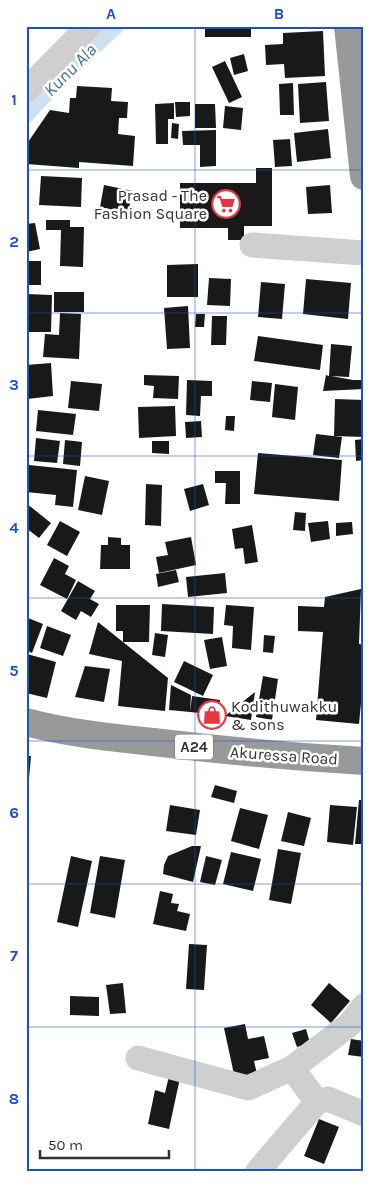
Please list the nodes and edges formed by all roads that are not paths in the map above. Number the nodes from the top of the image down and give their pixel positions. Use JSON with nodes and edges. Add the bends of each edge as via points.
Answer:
{"nodes":[{"id":1,"x":89,"y":26,"type":"edge"},
{"id":2,"x":348,"y":26,"type":"edge"},
{"id":3,"x":26,"y":90,"type":"edge"},
{"id":4,"x":364,"y":176,"type":"edge"},
{"id":5,"x":252,"y":245,"type":"dead end"},
{"id":6,"x":364,"y":253,"type":"edge"},
{"id":7,"x":26,"y":722,"type":"edge"},
{"id":8,"x":26,"y":740,"type":"edge"},
{"id":9,"x":364,"y":761,"type":"edge"},
{"id":10,"x":364,"y":778,"type":"edge"},
{"id":11,"x":364,"y":1006,"type":"edge"},
{"id":12,"x":138,"y":1058,"type":"dead end"},
{"id":13,"x":292,"y":1068,"type":"junction"},
{"id":14,"x":317,"y":1102,"type":"junction"},
{"id":15,"x":364,"y":1114,"type":"edge"},
{"id":16,"x":258,"y":1171,"type":"edge"}],
"edges":[{"from":1,"to":3,"type":"street"},
{"from":2,"to":4,"type":"highway"},
{"from":5,"to":6,"type":"street"},
{"from":7,"to":9,"type":"highway","name":"Akuressa Road","number":"A24","via":[[100,737]]},
{"from":8,"to":10,"type":"highway","name":"Akuressa Road","number":"A24","via":[[97,754]]},
{"from":11,"to":13,"type":"street","via":[[349,1025]]},
{"from":12,"to":13,"type":"street","via":[[248,1088]]},
{"from":13,"to":14,"type":"street"},
{"from":14,"to":15,"type":"street","via":[[328,1099]]},
{"from":14,"to":16,"type":"street"}]}
